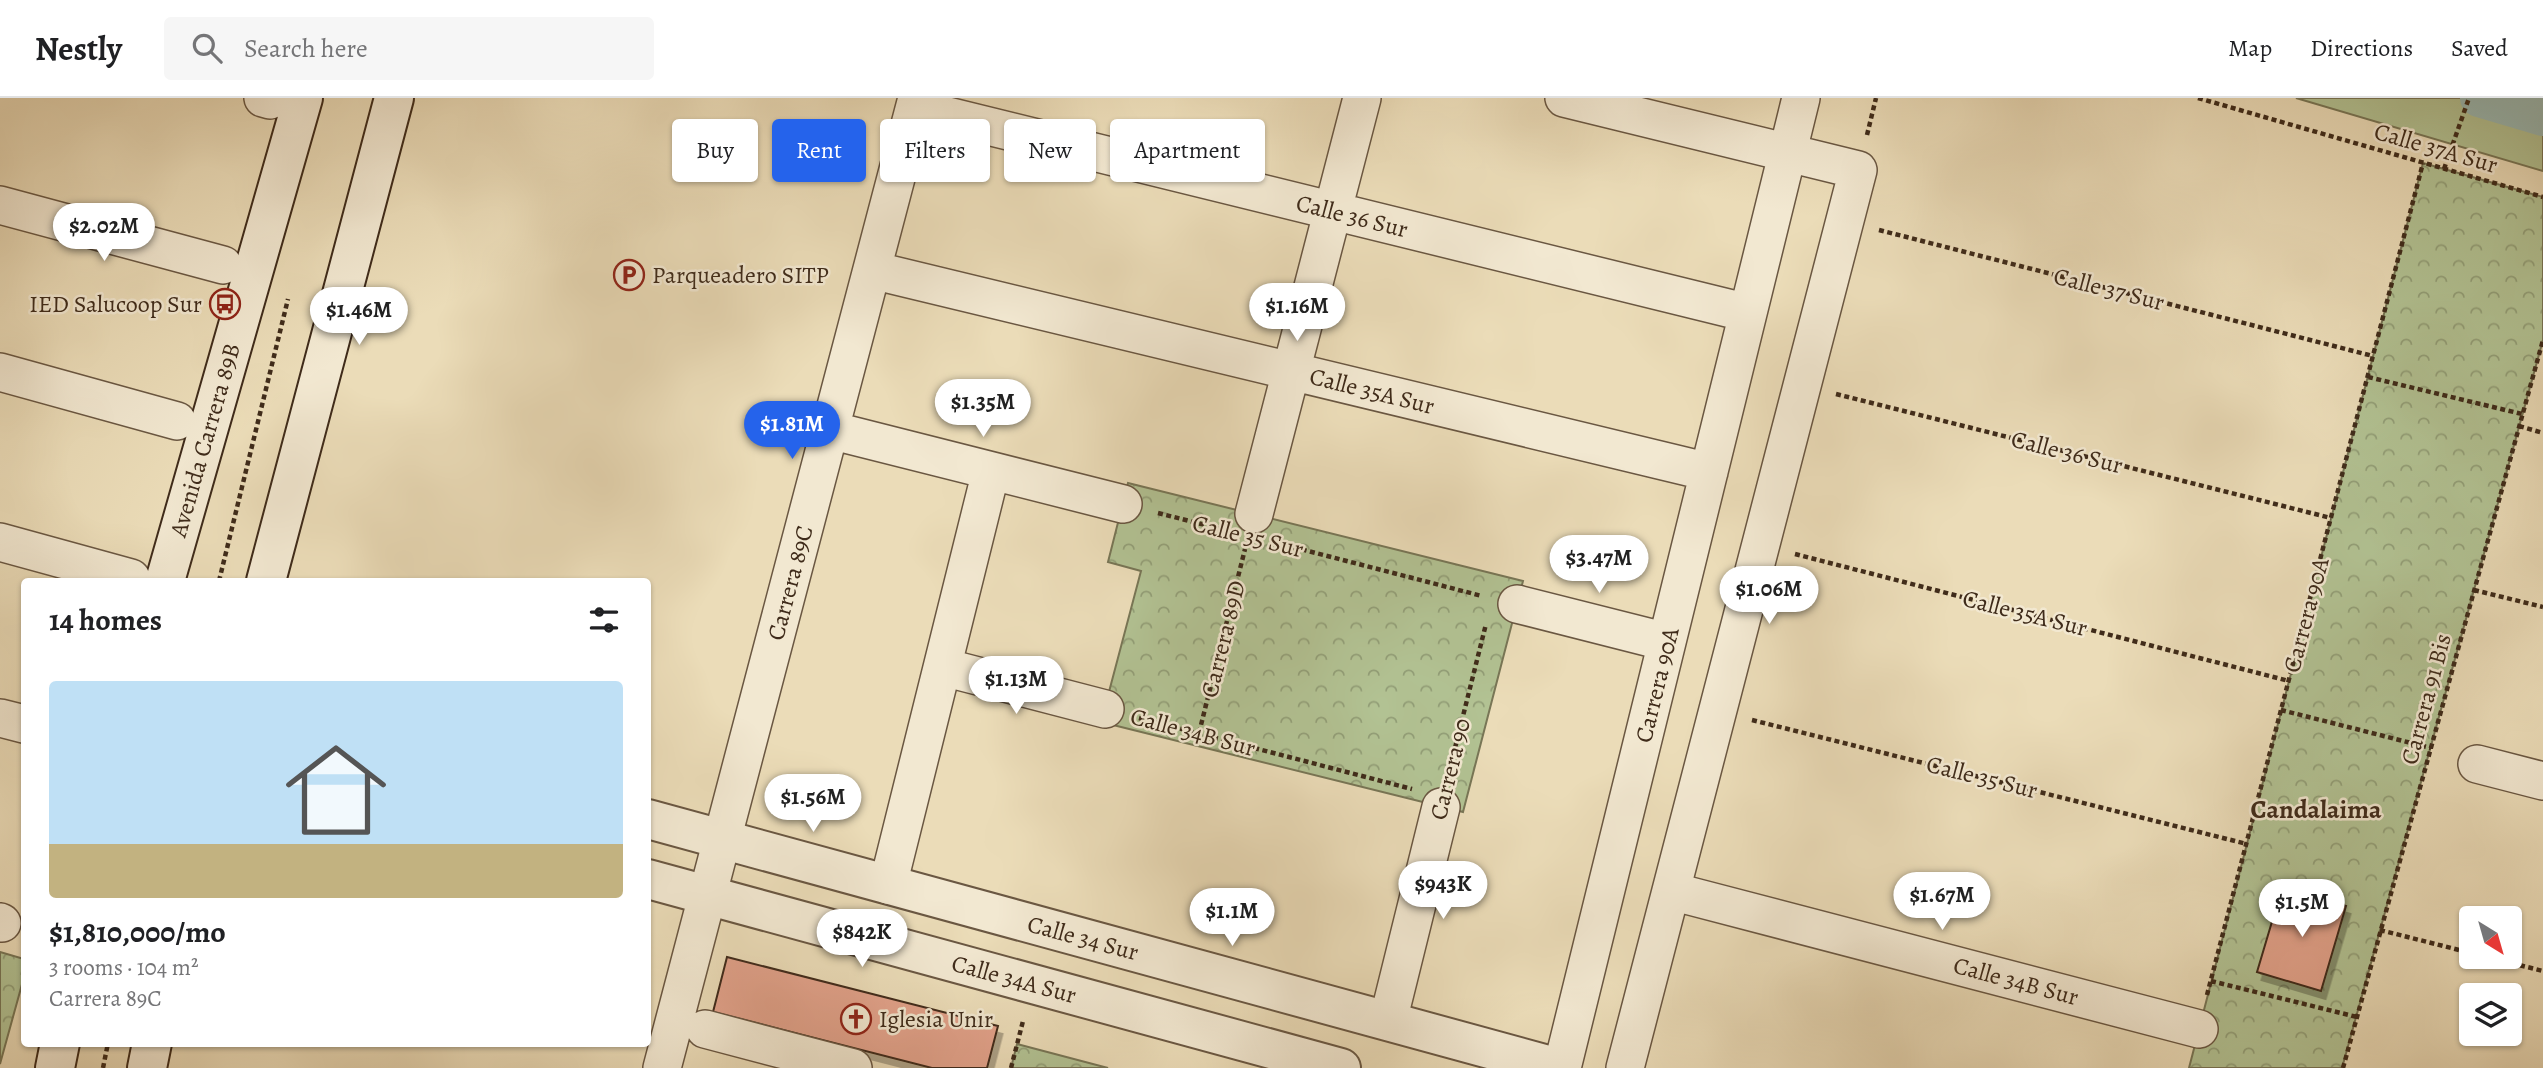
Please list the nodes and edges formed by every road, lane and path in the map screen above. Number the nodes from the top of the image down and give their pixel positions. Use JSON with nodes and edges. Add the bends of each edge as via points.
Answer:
{"nodes":[{"id":1,"x":394,"y":98,"type":"edge"},
{"id":2,"x":1362,"y":98,"type":"edge"},
{"id":3,"x":1564,"y":98,"type":"edge"},
{"id":4,"x":1801,"y":98,"type":"edge"},
{"id":5,"x":2198,"y":98,"type":"edge"},
{"id":6,"x":2469,"y":98,"type":"edge"},
{"id":7,"x":278,"y":99,"type":"edge"},
{"id":8,"x":916,"y":103,"type":"edge"},
{"id":9,"x":1788,"y":153,"type":"junction"},
{"id":10,"x":2423,"y":163,"type":"junction"},
{"id":11,"x":2444,"y":169,"type":"junction"},
{"id":12,"x":2543,"y":197,"type":"edge"},
{"id":13,"x":0,"y":205,"type":"edge"},
{"id":14,"x":1332,"y":211,"type":"junction"},
{"id":15,"x":1845,"y":221,"type":"junction"},
{"id":16,"x":223,"y":265,"type":"dead end"},
{"id":17,"x":872,"y":270,"type":"junction"},
{"id":18,"x":289,"y":297,"type":"dead end"},
{"id":19,"x":1748,"y":313,"type":"junction"},
{"id":20,"x":2543,"y":340,"type":"edge"},
{"id":21,"x":2373,"y":356,"type":"junction"},
{"id":22,"x":1291,"y":371,"type":"junction"},
{"id":23,"x":0,"y":372,"type":"edge"},
{"id":24,"x":2368,"y":377,"type":"junction"},
{"id":25,"x":1802,"y":385,"type":"junction"},
{"id":26,"x":2522,"y":414,"type":"junction"},
{"id":27,"x":177,"y":421,"type":"dead end"},
{"id":28,"x":2519,"y":426,"type":"junction"},
{"id":29,"x":830,"y":430,"type":"junction"},
{"id":30,"x":2543,"y":433,"type":"edge"},
{"id":31,"x":991,"y":471,"type":"junction"},
{"id":32,"x":1709,"y":472,"type":"junction"},
{"id":33,"x":1123,"y":504,"type":"joint"},
{"id":34,"x":2331,"y":518,"type":"junction"},
{"id":35,"x":1252,"y":525,"type":"junction"},
{"id":36,"x":0,"y":542,"type":"edge"},
{"id":37,"x":1761,"y":545,"type":"junction"},
{"id":38,"x":140,"y":578,"type":"edge"},
{"id":39,"x":149,"y":578,"type":"edge"},
{"id":40,"x":220,"y":578,"type":"edge"},
{"id":41,"x":267,"y":578,"type":"edge"},
{"id":42,"x":2474,"y":590,"type":"junction"},
{"id":43,"x":1504,"y":601,"type":"junction"},
{"id":44,"x":2543,"y":607,"type":"edge"},
{"id":45,"x":1667,"y":642,"type":"junction"},
{"id":46,"x":943,"y":667,"type":"junction"},
{"id":47,"x":2289,"y":681,"type":"junction"},
{"id":48,"x":1105,"y":709,"type":"joint"},
{"id":49,"x":2281,"y":710,"type":"junction"},
{"id":50,"x":1717,"y":711,"type":"junction"},
{"id":51,"x":0,"y":718,"type":"edge"},
{"id":52,"x":21,"y":723,"type":"edge"},
{"id":53,"x":1199,"y":733,"type":"junction"},
{"id":54,"x":2431,"y":748,"type":"junction"},
{"id":55,"x":2477,"y":764,"type":"dead end"},
{"id":56,"x":2543,"y":781,"type":"edge"},
{"id":57,"x":1442,"y":802,"type":"junction"},
{"id":58,"x":651,"y":820,"type":"edge"},
{"id":59,"x":723,"y":840,"type":"junction"},
{"id":60,"x":2247,"y":844,"type":"junction"},
{"id":61,"x":651,"y":880,"type":"edge"},
{"id":62,"x":888,"y":885,"type":"junction"},
{"id":63,"x":1671,"y":891,"type":"junction"},
{"id":64,"x":708,"y":896,"type":"junction"},
{"id":65,"x":2381,"y":930,"type":"junction"},
{"id":66,"x":2459,"y":950,"type":"edge"},
{"id":67,"x":2522,"y":966,"type":"edge"},
{"id":68,"x":2543,"y":971,"type":"edge"},
{"id":69,"x":2211,"y":981,"type":"junction"},
{"id":70,"x":1032,"y":984,"type":"junction"},
{"id":71,"x":2357,"y":1017,"type":"junction"},
{"id":72,"x":1388,"y":1021,"type":"junction"},
{"id":73,"x":705,"y":1029,"type":"dead end"},
{"id":74,"x":2199,"y":1029,"type":"joint"},
{"id":75,"x":59,"y":1047,"type":"edge"},
{"id":76,"x":107,"y":1047,"type":"edge"},
{"id":77,"x":151,"y":1047,"type":"edge"},
{"id":78,"x":55,"y":1068,"type":"edge"},
{"id":79,"x":103,"y":1068,"type":"edge"},
{"id":80,"x":147,"y":1068,"type":"edge"},
{"id":81,"x":662,"y":1068,"type":"edge"},
{"id":82,"x":853,"y":1068,"type":"edge"},
{"id":83,"x":1010,"y":1068,"type":"edge"},
{"id":84,"x":1341,"y":1068,"type":"edge"},
{"id":85,"x":1561,"y":1068,"type":"edge"},
{"id":86,"x":1625,"y":1068,"type":"edge"},
{"id":87,"x":2343,"y":1068,"type":"edge"}],
"edges":[{"from":1,"to":41,"type":"street"},
{"from":2,"to":14,"type":"street"},
{"from":3,"to":9,"type":"street"},
{"from":4,"to":9,"type":"street","name":"Carrera 90A"},
{"from":5,"to":10,"type":"path","name":"Calle 37A Sur"},
{"from":6,"to":11,"type":"path"},
{"from":7,"to":39,"type":"street","name":"Avenida Carrera 89B"},
{"from":8,"to":14,"type":"street","name":"Calle 36 Sur"},
{"from":8,"to":17,"type":"street","name":"Carrera 89C"},
{"from":9,"to":15,"type":"street","via":[[1858,170]]},
{"from":9,"to":19,"type":"street","name":"Carrera 90A"},
{"from":10,"to":11,"type":"path","name":"Calle 37A Sur"},
{"from":10,"to":21,"type":"path","name":"Carrera 90A"},
{"from":11,"to":12,"type":"path","name":"Calle 37A Sur"},
{"from":13,"to":16,"type":"street"},
{"from":14,"to":19,"type":"street","name":"Calle 36 Sur"},
{"from":14,"to":22,"type":"street"},
{"from":15,"to":21,"type":"path","name":"Calle 37 Sur"},
{"from":15,"to":25,"type":"street"},
{"from":17,"to":22,"type":"street","name":"Calle 35A Sur"},
{"from":17,"to":29,"type":"street","name":"Carrera 89C"},
{"from":18,"to":40,"type":"path"},
{"from":19,"to":32,"type":"street","name":"Carrera 90A"},
{"from":20,"to":26,"type":"path","name":"Carrera 91 Bis"},
{"from":21,"to":24,"type":"path","name":"Carrera 90A"},
{"from":22,"to":32,"type":"street","name":"Calle 35A Sur"},
{"from":22,"to":35,"type":"street"},
{"from":23,"to":27,"type":"street"},
{"from":24,"to":26,"type":"path"},
{"from":24,"to":34,"type":"path","name":"Carrera 90A"},
{"from":25,"to":34,"type":"path","name":"Calle 36 Sur"},
{"from":25,"to":37,"type":"street"},
{"from":26,"to":28,"type":"path","name":"Carrera 91 Bis"},
{"from":28,"to":30,"type":"path"},
{"from":28,"to":42,"type":"path","name":"Carrera 91 Bis"},
{"from":29,"to":31,"type":"street"},
{"from":29,"to":59,"type":"street","name":"Carrera 89C"},
{"from":31,"to":33,"type":"street"},
{"from":31,"to":46,"type":"street"},
{"from":32,"to":45,"type":"street","name":"Carrera 90A"},
{"from":33,"to":35,"type":"path","name":"Calle 35 Sur"},
{"from":34,"to":47,"type":"path","name":"Carrera 90A"},
{"from":35,"to":43,"type":"path","name":"Calle 35 Sur"},
{"from":35,"to":53,"type":"path","name":"Carrera 89D"},
{"from":36,"to":38,"type":"street"},
{"from":37,"to":47,"type":"path","name":"Calle 35A Sur"},
{"from":37,"to":50,"type":"street"},
{"from":42,"to":44,"type":"path"},
{"from":42,"to":54,"type":"path","name":"Carrera 91 Bis"},
{"from":43,"to":45,"type":"street"},
{"from":43,"to":57,"type":"path","name":"Carrera 90"},
{"from":45,"to":85,"type":"street","name":"Carrera 90A"},
{"from":46,"to":48,"type":"street","name":"Calle 34B Sur"},
{"from":46,"to":62,"type":"street"},
{"from":47,"to":49,"type":"path","name":"Carrera 90A"},
{"from":48,"to":53,"type":"path","name":"Calle 34B Sur"},
{"from":49,"to":54,"type":"path"},
{"from":49,"to":60,"type":"path","name":"Carrera 90A"},
{"from":50,"to":60,"type":"path","name":"Calle 35 Sur"},
{"from":50,"to":63,"type":"street"},
{"from":51,"to":52,"type":"street"},
{"from":53,"to":57,"type":"path","name":"Calle 34B Sur"},
{"from":54,"to":65,"type":"path","name":"Carrera 91 Bis"},
{"from":55,"to":56,"type":"street"},
{"from":57,"to":72,"type":"street","name":"Carrera 90"},
{"from":58,"to":59,"type":"street","name":"Calle 34 Sur"},
{"from":59,"to":62,"type":"street","name":"Calle 34 Sur"},
{"from":59,"to":64,"type":"street","name":"Carrera 89C"},
{"from":60,"to":69,"type":"path","name":"Carrera 90A"},
{"from":61,"to":64,"type":"street","name":"Calle 34A Sur"},
{"from":62,"to":72,"type":"street","name":"Calle 34 Sur"},
{"from":63,"to":74,"type":"street","name":"Calle 34B Sur"},
{"from":63,"to":86,"type":"street"},
{"from":64,"to":70,"type":"street","name":"Calle 34A Sur"},
{"from":64,"to":81,"type":"street","name":"Carrera 89C"},
{"from":65,"to":66,"type":"path"},
{"from":65,"to":71,"type":"path","name":"Carrera 91 Bis"},
{"from":67,"to":68,"type":"path"},
{"from":69,"to":71,"type":"path"},
{"from":69,"to":74,"type":"path","name":"Carrera 90A"},
{"from":70,"to":83,"type":"path"},
{"from":70,"to":84,"type":"street","name":"Calle 34A Sur"},
{"from":71,"to":87,"type":"path","name":"Carrera 91 Bis"},
{"from":72,"to":85,"type":"street","name":"Calle 34 Sur"},
{"from":73,"to":82,"type":"street"},
{"from":75,"to":78,"type":"street"},
{"from":76,"to":79,"type":"path"},
{"from":77,"to":80,"type":"street"}]}
